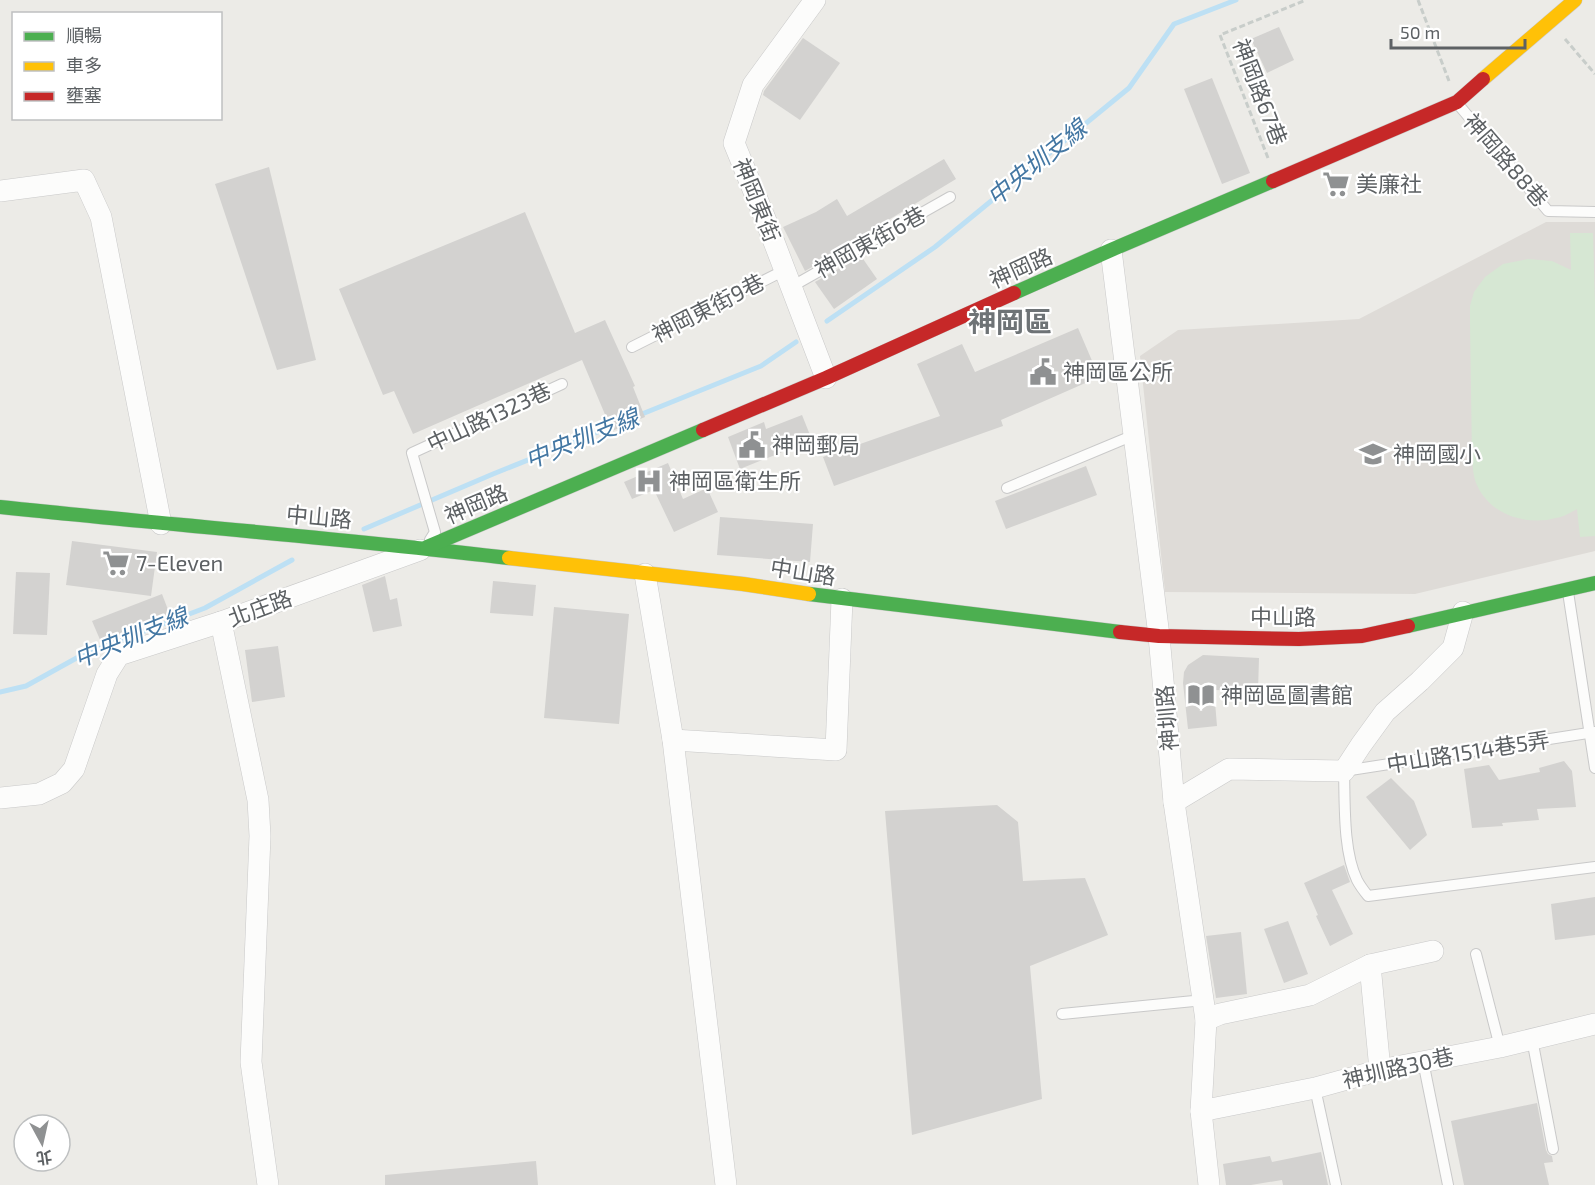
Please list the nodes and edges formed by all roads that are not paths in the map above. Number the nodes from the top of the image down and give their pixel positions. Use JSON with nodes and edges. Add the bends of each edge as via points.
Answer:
{"nodes":[{"id":1,"x":815,"y":0,"type":"edge"},
{"id":2,"x":1575,"y":0,"type":"edge"},
{"id":3,"x":1457,"y":102,"type":"junction"},
{"id":4,"x":0,"y":191,"type":"edge"},
{"id":5,"x":950,"y":197,"type":"dead end"},
{"id":6,"x":1595,"y":212,"type":"edge"},
{"id":7,"x":1111,"y":250,"type":"junction"},
{"id":8,"x":788,"y":278,"type":"junction"},
{"id":9,"x":632,"y":347,"type":"dead end"},
{"id":10,"x":826,"y":378,"type":"junction"},
{"id":11,"x":562,"y":384,"type":"dead end"},
{"id":12,"x":1134,"y":435,"type":"junction"},
{"id":13,"x":1007,"y":488,"type":"dead end"},
{"id":14,"x":0,"y":507,"type":"edge"},
{"id":15,"x":161,"y":524,"type":"junction"},
{"id":16,"x":425,"y":548,"type":"junction"},
{"id":17,"x":645,"y":574,"type":"junction"},
{"id":18,"x":1595,"y":583,"type":"edge"},
{"id":19,"x":1567,"y":588,"type":"junction"},
{"id":20,"x":842,"y":599,"type":"junction"},
{"id":21,"x":1463,"y":612,"type":"junction"},
{"id":22,"x":221,"y":622,"type":"junction"},
{"id":23,"x":1159,"y":636,"type":"junction"},
{"id":24,"x":1593,"y":733,"type":"edge"},
{"id":25,"x":673,"y":740,"type":"junction"},
{"id":26,"x":1595,"y":768,"type":"edge"},
{"id":27,"x":1344,"y":771,"type":"junction"},
{"id":28,"x":0,"y":798,"type":"edge"},
{"id":29,"x":1174,"y":802,"type":"junction"},
{"id":30,"x":1595,"y":867,"type":"edge"},
{"id":31,"x":1433,"y":951,"type":"dead end"},
{"id":32,"x":1476,"y":954,"type":"dead end"},
{"id":33,"x":1370,"y":965,"type":"junction"},
{"id":34,"x":1205,"y":1010,"type":"junction"},
{"id":35,"x":1062,"y":1014,"type":"dead end"},
{"id":36,"x":1595,"y":1023,"type":"edge"},
{"id":37,"x":1532,"y":1039,"type":"junction"},
{"id":38,"x":1500,"y":1047,"type":"junction"},
{"id":39,"x":1423,"y":1061,"type":"junction"},
{"id":40,"x":1380,"y":1070,"type":"junction"},
{"id":41,"x":1315,"y":1088,"type":"junction"},
{"id":42,"x":1201,"y":1111,"type":"junction"},
{"id":43,"x":1553,"y":1149,"type":"dead end"},
{"id":44,"x":268,"y":1185,"type":"edge"},
{"id":45,"x":726,"y":1185,"type":"edge"},
{"id":46,"x":1209,"y":1185,"type":"edge"},
{"id":47,"x":1336,"y":1185,"type":"edge"},
{"id":48,"x":1448,"y":1185,"type":"edge"}],
"edges":[{"from":1,"to":8,"type":"street","name":"神岡東街","via":[[753,85],[734,143]]},
{"from":2,"to":3,"type":"street","name":"神岡路"},
{"from":3,"to":6,"type":"lane","name":"神岡路88巷","via":[[1548,211]]},
{"from":3,"to":7,"type":"street","name":"神岡路"},
{"from":4,"to":15,"type":"street","via":[[84,180],[101,217]]},
{"from":5,"to":8,"type":"lane","name":"神岡東街6巷"},
{"from":7,"to":10,"type":"street","name":"神岡路"},
{"from":7,"to":12,"type":"street","name":"神圳路"},
{"from":8,"to":9,"type":"lane","name":"神岡東街9巷"},
{"from":8,"to":10,"type":"street","name":"神岡東街"},
{"from":10,"to":16,"type":"street","name":"神岡路"},
{"from":11,"to":16,"type":"lane","name":"中山路1323巷","via":[[412,453],[435,532]]},
{"from":12,"to":13,"type":"lane"},
{"from":12,"to":23,"type":"street","name":"神圳路"},
{"from":14,"to":15,"type":"street","name":"中山路"},
{"from":15,"to":16,"type":"street","name":"中山路"},
{"from":16,"to":17,"type":"street","name":"中山路"},
{"from":16,"to":22,"type":"street","name":"北庄路"},
{"from":17,"to":20,"type":"street","name":"中山路"},
{"from":17,"to":25,"type":"street"},
{"from":18,"to":19,"type":"street","name":"中山路"},
{"from":19,"to":21,"type":"street","name":"中山路"},
{"from":19,"to":24,"type":"lane"},
{"from":20,"to":23,"type":"street","name":"中山路"},
{"from":20,"to":25,"type":"street","via":[[836,750]]},
{"from":21,"to":23,"type":"street","name":"中山路","via":[[1362,636]]},
{"from":21,"to":27,"type":"street","via":[[1453,648],[1385,712]]},
{"from":22,"to":28,"type":"street","name":"北庄路","via":[[119,655],[107,674],[74,769],[62,783],[39,794]]},
{"from":22,"to":44,"type":"street","via":[[258,800],[251,1062]]},
{"from":23,"to":29,"type":"street","name":"神圳路"},
{"from":24,"to":26,"type":"lane"},
{"from":24,"to":27,"type":"lane","name":"中山路1514巷5弄"},
{"from":25,"to":45,"type":"street"},
{"from":27,"to":29,"type":"street","via":[[1230,769]]},
{"from":27,"to":30,"type":"lane","via":[[1348,845],[1353,871],[1368,896]]},
{"from":29,"to":34,"type":"street","name":"神圳路"},
{"from":31,"to":33,"type":"street"},
{"from":32,"to":38,"type":"lane"},
{"from":33,"to":34,"type":"street","via":[[1310,995],[1220,1014]]},
{"from":33,"to":40,"type":"street"},
{"from":34,"to":35,"type":"lane"},
{"from":34,"to":42,"type":"street","name":"神圳路"},
{"from":36,"to":37,"type":"street","name":"神圳路30巷"},
{"from":37,"to":38,"type":"street","name":"神圳路30巷"},
{"from":37,"to":43,"type":"lane"},
{"from":38,"to":39,"type":"street","name":"神圳路30巷"},
{"from":39,"to":40,"type":"street","name":"神圳路30巷"},
{"from":39,"to":48,"type":"lane"},
{"from":40,"to":41,"type":"street","name":"神圳路30巷"},
{"from":41,"to":42,"type":"street","name":"神圳路30巷"},
{"from":41,"to":47,"type":"lane"},
{"from":42,"to":46,"type":"street","name":"神圳路"}]}
